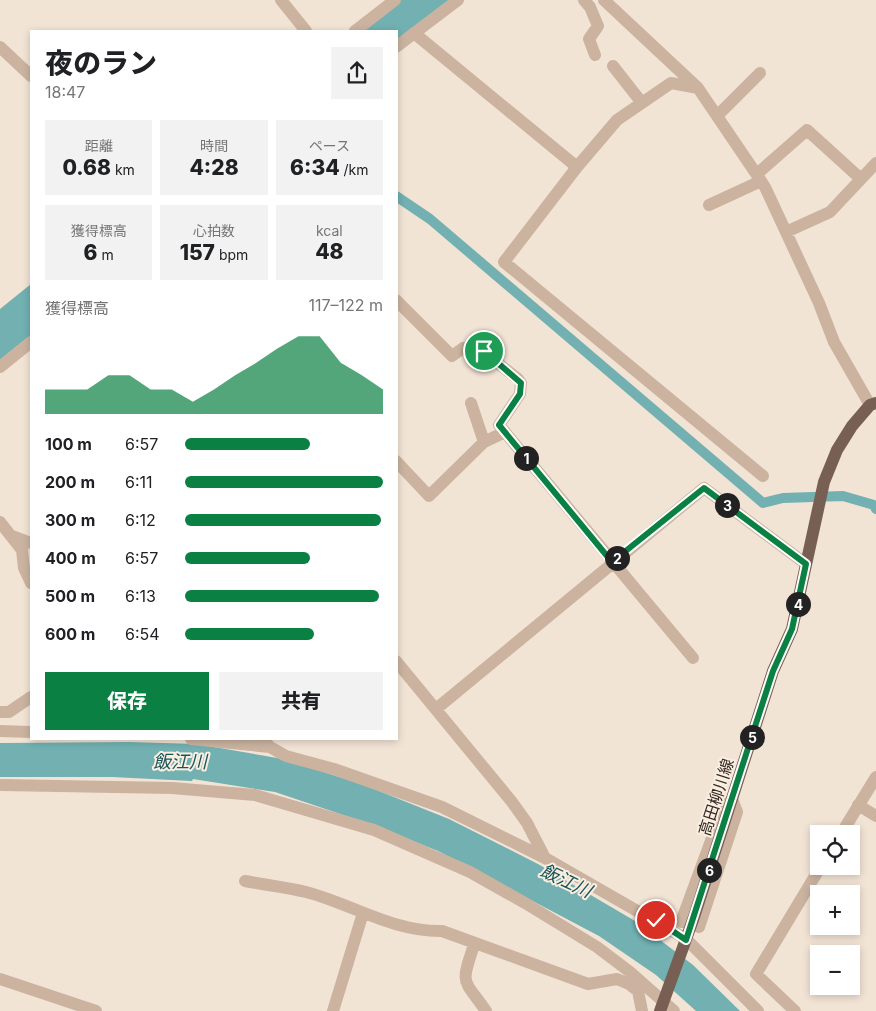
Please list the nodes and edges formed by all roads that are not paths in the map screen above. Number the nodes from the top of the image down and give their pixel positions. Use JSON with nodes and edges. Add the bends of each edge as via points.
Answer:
{"nodes":[{"id":1,"x":281,"y":0,"type":"edge"},
{"id":2,"x":395,"y":0,"type":"edge"},
{"id":3,"x":458,"y":0,"type":"edge"},
{"id":4,"x":584,"y":0,"type":"edge"},
{"id":5,"x":604,"y":0,"type":"edge"},
{"id":6,"x":305,"y":30,"type":"edge"},
{"id":7,"x":356,"y":30,"type":"edge"},
{"id":8,"x":414,"y":33,"type":"junction"},
{"id":9,"x":398,"y":45,"type":"edge"},
{"id":10,"x":0,"y":47,"type":"edge"},
{"id":11,"x":595,"y":55,"type":"dead end"},
{"id":12,"x":613,"y":66,"type":"dead end"},
{"id":13,"x":760,"y":73,"type":"dead end"},
{"id":14,"x":30,"y":75,"type":"edge"},
{"id":15,"x":698,"y":88,"type":"junction"},
{"id":16,"x":642,"y":104,"type":"junction"},
{"id":17,"x":718,"y":115,"type":"junction"},
{"id":18,"x":876,"y":163,"type":"edge"},
{"id":19,"x":577,"y":167,"type":"junction"},
{"id":20,"x":759,"y":178,"type":"junction"},
{"id":21,"x":861,"y":179,"type":"junction"},
{"id":22,"x":709,"y":205,"type":"dead end"},
{"id":23,"x":786,"y":232,"type":"junction"},
{"id":24,"x":398,"y":302,"type":"edge"},
{"id":25,"x":30,"y":343,"type":"edge"},
{"id":26,"x":0,"y":367,"type":"edge"},
{"id":27,"x":471,"y":402,"type":"dead end"},
{"id":28,"x":873,"y":404,"type":"edge"},
{"id":29,"x":505,"y":432,"type":"junction"},
{"id":30,"x":484,"y":442,"type":"junction"},
{"id":31,"x":398,"y":463,"type":"edge"},
{"id":32,"x":763,"y":476,"type":"dead end"},
{"id":33,"x":0,"y":522,"type":"edge"},
{"id":34,"x":10,"y":535,"type":"junction"},
{"id":35,"x":30,"y":543,"type":"edge"},
{"id":36,"x":612,"y":562,"type":"junction"},
{"id":37,"x":806,"y":564,"type":"junction"},
{"id":38,"x":30,"y":581,"type":"edge"},
{"id":39,"x":693,"y":658,"type":"dead end"},
{"id":40,"x":398,"y":663,"type":"edge"},
{"id":41,"x":30,"y":698,"type":"edge"},
{"id":42,"x":436,"y":710,"type":"junction"},
{"id":43,"x":0,"y":712,"type":"edge"},
{"id":44,"x":0,"y":731,"type":"edge"},
{"id":45,"x":30,"y":732,"type":"edge"},
{"id":46,"x":210,"y":740,"type":"edge"},
{"id":47,"x":266,"y":743,"type":"edge"},
{"id":48,"x":876,"y":777,"type":"edge"},
{"id":49,"x":0,"y":785,"type":"edge"},
{"id":50,"x":732,"y":799,"type":"junction"},
{"id":51,"x":858,"y":806,"type":"junction"},
{"id":52,"x":876,"y":816,"type":"edge"},
{"id":53,"x":846,"y":825,"type":"edge"},
{"id":54,"x":545,"y":858,"type":"junction"},
{"id":55,"x":816,"y":875,"type":"edge"},
{"id":56,"x":244,"y":882,"type":"dead end"},
{"id":57,"x":363,"y":913,"type":"junction"},
{"id":58,"x":683,"y":922,"type":"dead end"},
{"id":59,"x":699,"y":927,"type":"dead end"},
{"id":60,"x":685,"y":942,"type":"junction"},
{"id":61,"x":474,"y":945,"type":"junction"},
{"id":62,"x":0,"y":979,"type":"edge"},
{"id":63,"x":661,"y":1006,"type":"edge"},
{"id":64,"x":96,"y":1011,"type":"edge"},
{"id":65,"x":333,"y":1011,"type":"edge"},
{"id":66,"x":486,"y":1011,"type":"edge"},
{"id":67,"x":642,"y":1011,"type":"edge"},
{"id":68,"x":674,"y":1011,"type":"edge"},
{"id":69,"x":758,"y":1011,"type":"edge"},
{"id":70,"x":795,"y":1011,"type":"edge"}],
"edges":[{"from":1,"to":6,"type":"street"},
{"from":2,"to":7,"type":"street"},
{"from":3,"to":8,"type":"street"},
{"from":4,"to":11,"type":"street","via":[[598,26],[589,39]]},
{"from":5,"to":15,"type":"street"},
{"from":8,"to":9,"type":"street"},
{"from":8,"to":19,"type":"street"},
{"from":10,"to":14,"type":"street"},
{"from":12,"to":16,"type":"street"},
{"from":13,"to":17,"type":"street"},
{"from":15,"to":16,"type":"street","via":[[670,83]]},
{"from":15,"to":17,"type":"street"},
{"from":16,"to":19,"type":"street","via":[[617,120]]},
{"from":17,"to":20,"type":"street"},
{"from":18,"to":21,"type":"street"},
{"from":19,"to":32,"type":"street","via":[[504,262]]},
{"from":20,"to":21,"type":"street","via":[[807,130]]},
{"from":20,"to":22,"type":"street"},
{"from":20,"to":23,"type":"street"},
{"from":21,"to":23,"type":"street","via":[[830,212]]},
{"from":23,"to":28,"type":"street","via":[[834,342]]},
{"from":24,"to":29,"type":"street","via":[[452,356],[463,348],[477,347],[518,379],[520,394],[499,425]]},
{"from":25,"to":26,"type":"street"},
{"from":27,"to":30,"type":"street"},
{"from":28,"to":37,"type":"main road","name":"高田柳川線","via":[[852,426],[837,450],[824,482]]},
{"from":29,"to":30,"type":"street"},
{"from":29,"to":36,"type":"street"},
{"from":30,"to":31,"type":"street","via":[[429,496]]},
{"from":33,"to":34,"type":"street"},
{"from":34,"to":35,"type":"street"},
{"from":34,"to":38,"type":"street","via":[[22,550],[24,568]]},
{"from":36,"to":37,"type":"street","via":[[704,488]]},
{"from":36,"to":39,"type":"street"},
{"from":36,"to":42,"type":"street"},
{"from":37,"to":50,"type":"main road","name":"高田柳川線","via":[[792,629],[773,671]]},
{"from":40,"to":42,"type":"street"},
{"from":41,"to":43,"type":"street","via":[[9,712]]},
{"from":42,"to":54,"type":"street","via":[[512,802]]},
{"from":44,"to":45,"type":"street"},
{"from":46,"to":47,"type":"street"},
{"from":47,"to":54,"type":"street","via":[[286,756],[334,769],[442,807]]},
{"from":48,"to":51,"type":"street"},
{"from":49,"to":63,"type":"street","via":[[162,788],[254,795],[374,830],[470,872],[598,947],[630,972]]},
{"from":50,"to":58,"type":"street","via":[[723,808]]},
{"from":50,"to":59,"type":"street","via":[[737,812]]},
{"from":50,"to":60,"type":"main road","name":"高田柳川線"},
{"from":51,"to":52,"type":"street"},
{"from":51,"to":53,"type":"street"},
{"from":54,"to":60,"type":"street"},
{"from":55,"to":70,"type":"street","via":[[756,974]]},
{"from":56,"to":57,"type":"street","via":[[306,892]]},
{"from":57,"to":61,"type":"street","via":[[401,927],[442,932]]},
{"from":57,"to":65,"type":"street"},
{"from":60,"to":63,"type":"main road","name":"高田柳川線"},
{"from":60,"to":69,"type":"street"},
{"from":61,"to":66,"type":"street","via":[[464,973],[468,989]]},
{"from":61,"to":67,"type":"street","via":[[588,984],[617,979],[638,991]]},
{"from":62,"to":64,"type":"street"},
{"from":63,"to":68,"type":"street"}]}
